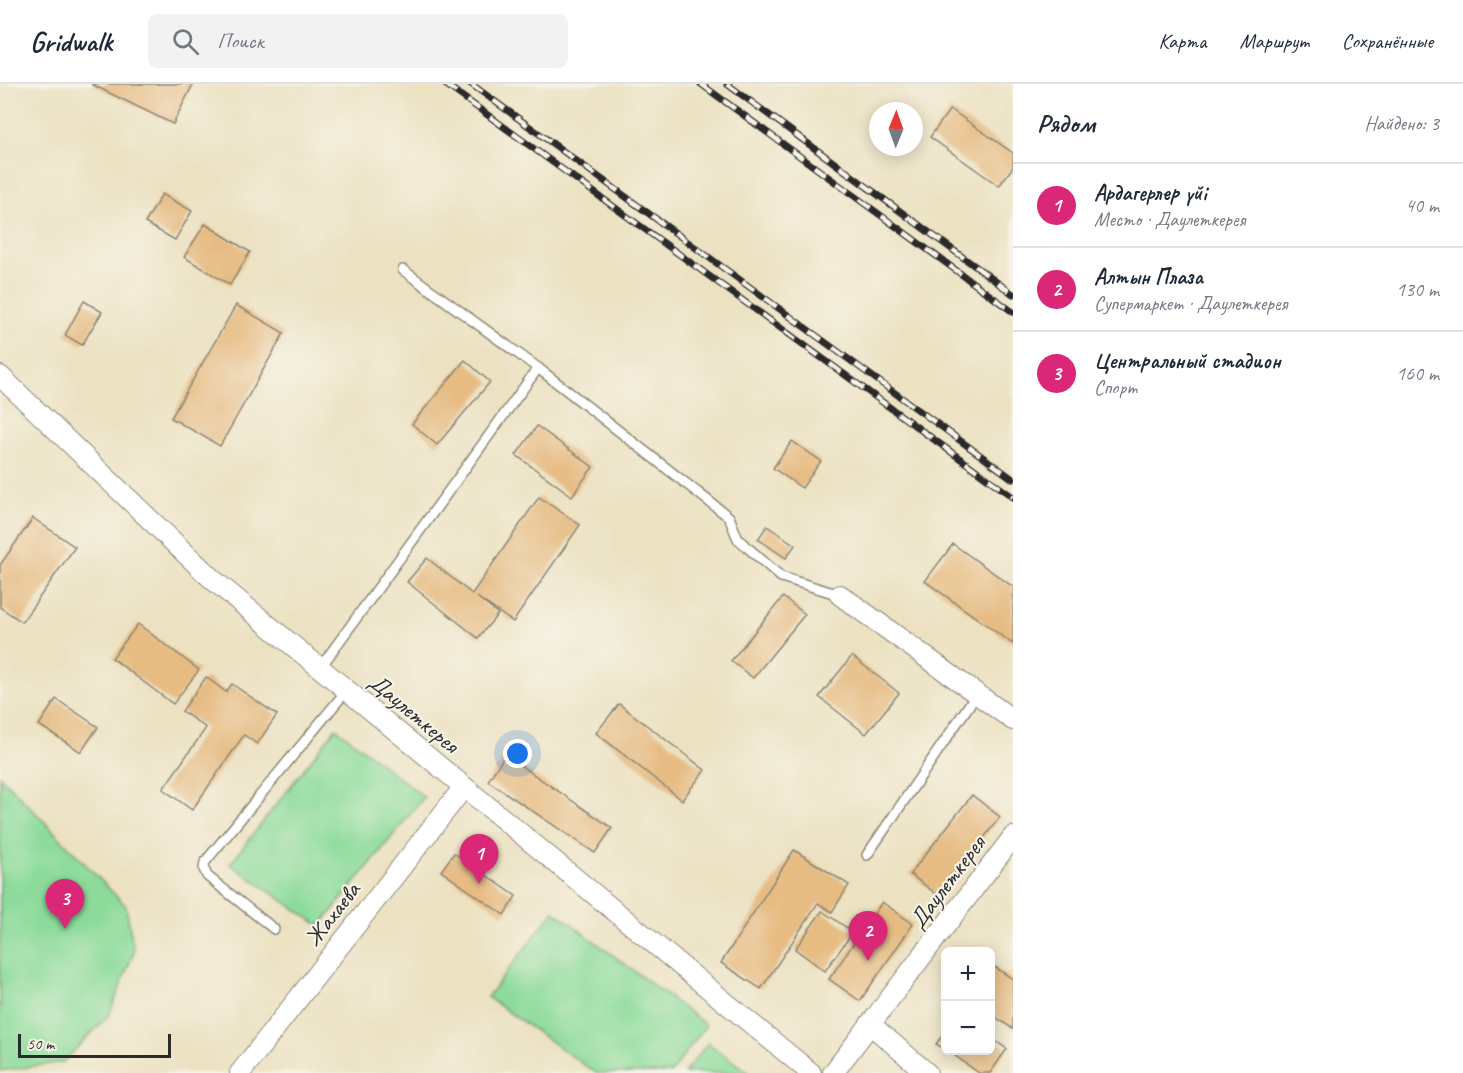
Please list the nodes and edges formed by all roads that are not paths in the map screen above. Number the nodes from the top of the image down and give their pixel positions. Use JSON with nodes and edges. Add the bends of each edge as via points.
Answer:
{"nodes":[{"id":1,"x":403,"y":270,"type":"dead end"},
{"id":2,"x":538,"y":368,"type":"junction"},
{"id":3,"x":0,"y":376,"type":"edge"},
{"id":4,"x":840,"y":595,"type":"joint"},
{"id":5,"x":320,"y":668,"type":"junction"},
{"id":6,"x":347,"y":690,"type":"junction"},
{"id":7,"x":976,"y":695,"type":"junction"},
{"id":8,"x":1013,"y":720,"type":"edge"},
{"id":9,"x":464,"y":787,"type":"junction"},
{"id":10,"x":1013,"y":837,"type":"edge"},
{"id":11,"x":867,"y":855,"type":"dead end"},
{"id":12,"x":274,"y":928,"type":"dead end"},
{"id":13,"x":870,"y":1024,"type":"junction"},
{"id":14,"x":240,"y":1073,"type":"edge"},
{"id":15,"x":811,"y":1073,"type":"edge"},
{"id":16,"x":834,"y":1073,"type":"edge"},
{"id":17,"x":927,"y":1073,"type":"edge"}],
"edges":[{"from":1,"to":2,"type":"lane"},
{"from":2,"to":4,"type":"lane","via":[[729,517],[738,539],[781,577]]},
{"from":2,"to":5,"type":"lane"},
{"from":3,"to":5,"type":"street","name":"Даулеткерея","via":[[211,578]]},
{"from":4,"to":7,"type":"street"},
{"from":5,"to":6,"type":"street","name":"Даулеткерея"},
{"from":6,"to":9,"type":"street","name":"Даулеткерея"},
{"from":6,"to":12,"type":"lane","via":[[205,862],[207,876]]},
{"from":7,"to":8,"type":"street"},
{"from":7,"to":11,"type":"lane"},
{"from":9,"to":14,"type":"street","name":"Жахаева"},
{"from":9,"to":15,"type":"street","name":"Даулеткерея"},
{"from":10,"to":13,"type":"street","name":"Даулеткерея"},
{"from":13,"to":16,"type":"street","name":"Даулеткерея"},
{"from":13,"to":17,"type":"street"}]}
